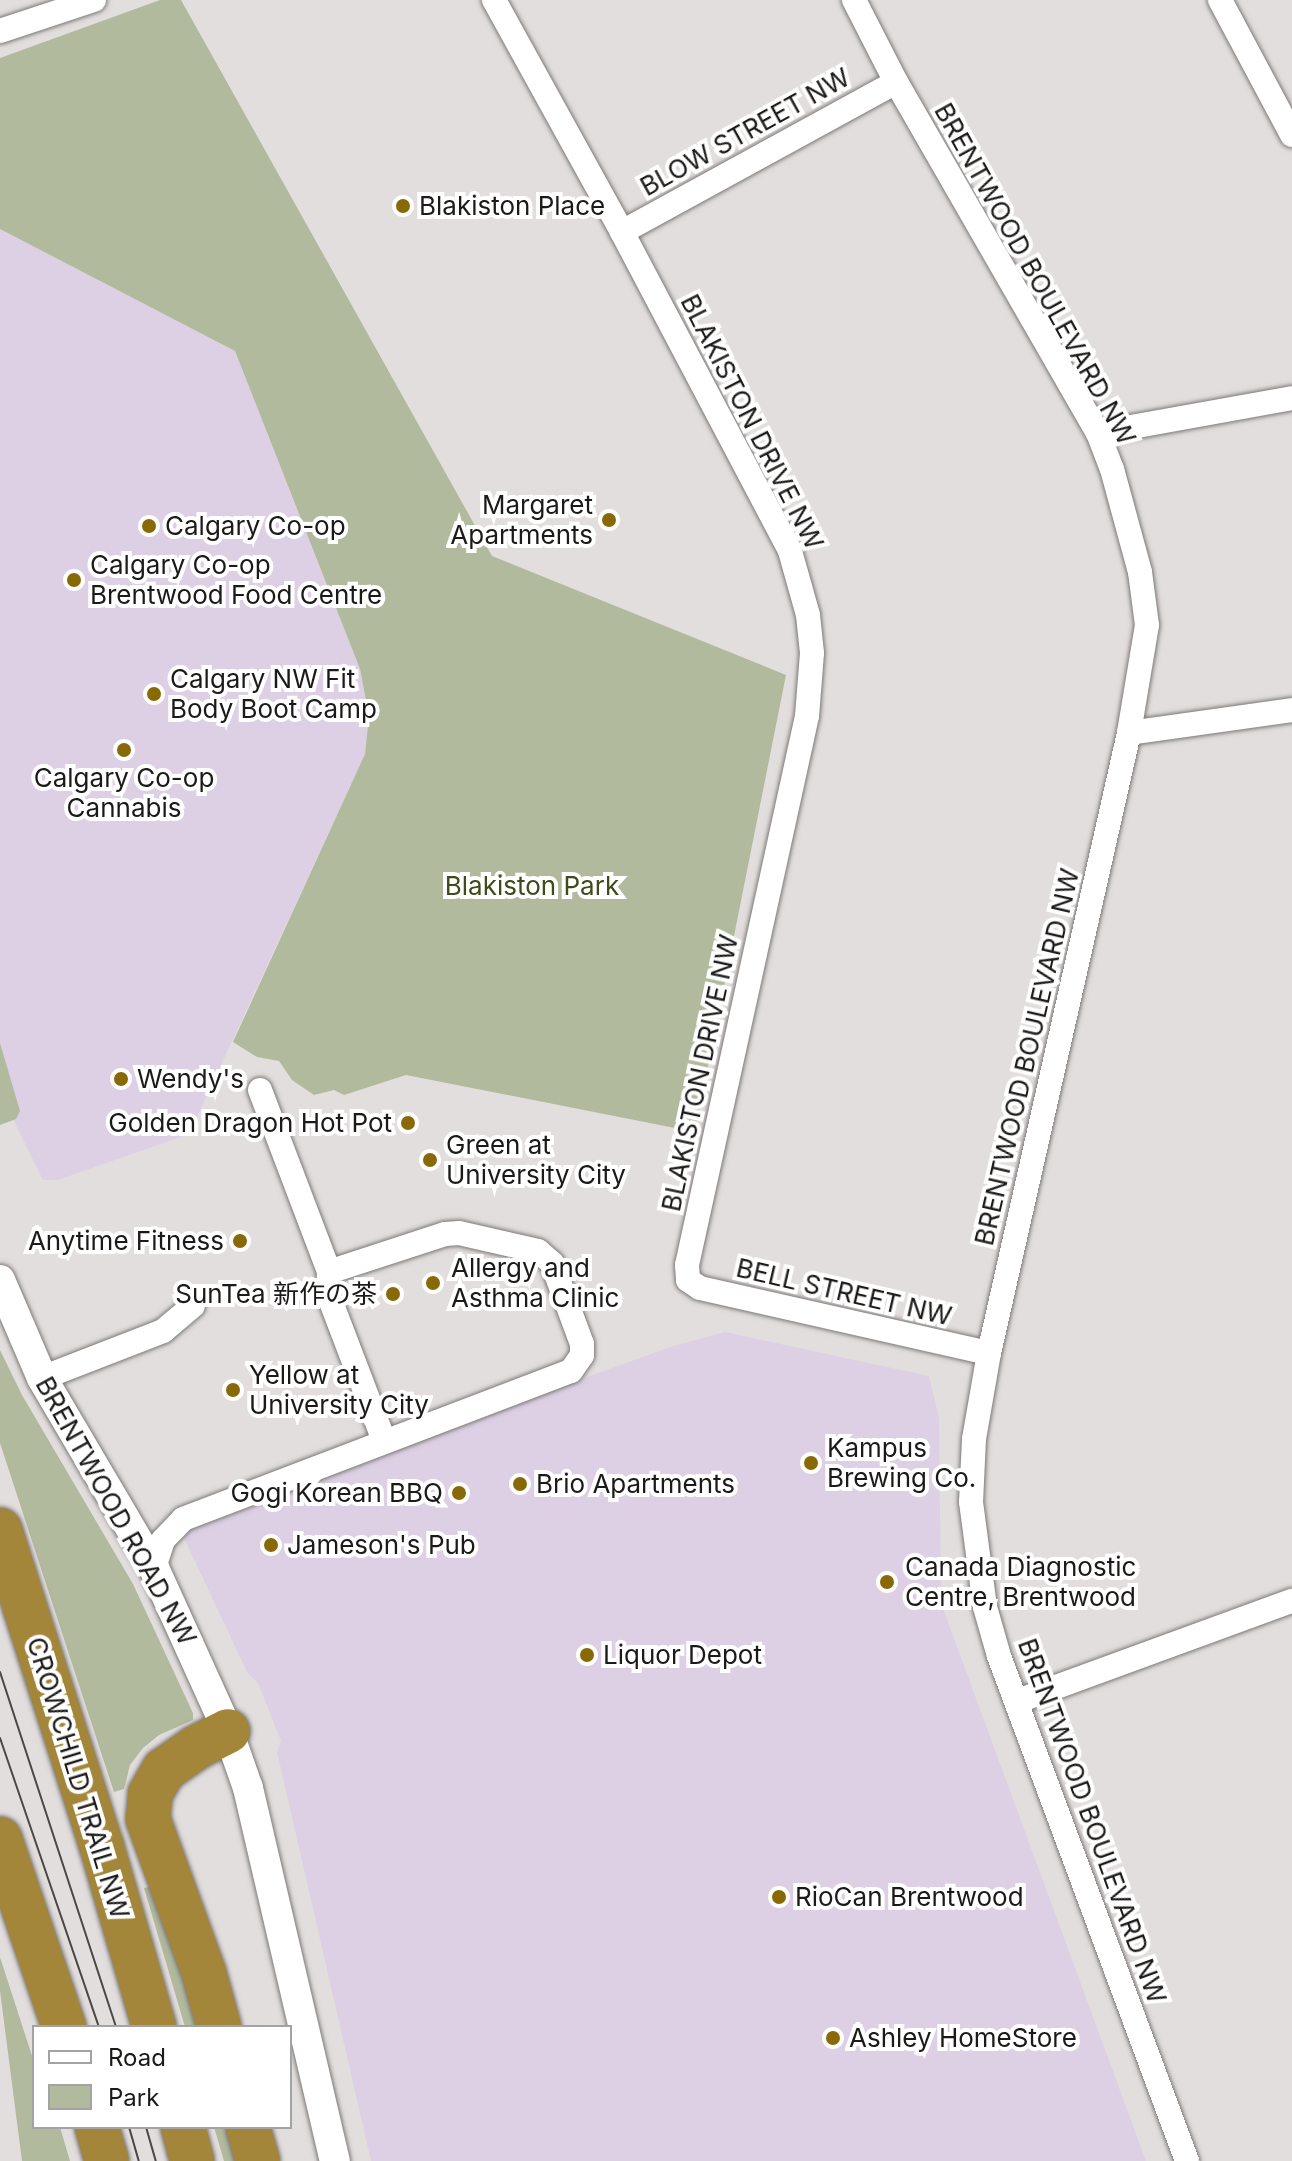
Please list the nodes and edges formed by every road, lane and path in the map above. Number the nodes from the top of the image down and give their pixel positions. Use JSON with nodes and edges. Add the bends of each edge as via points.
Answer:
{"nodes":[{"id":1,"x":94,"y":0,"type":"edge"},
{"id":2,"x":494,"y":0,"type":"edge"},
{"id":3,"x":854,"y":0,"type":"edge"},
{"id":4,"x":1220,"y":0,"type":"edge"},
{"id":5,"x":0,"y":31,"type":"edge"},
{"id":6,"x":896,"y":82,"type":"junction"},
{"id":7,"x":1292,"y":135,"type":"edge"},
{"id":8,"x":622,"y":232,"type":"junction"},
{"id":9,"x":1292,"y":398,"type":"edge"},
{"id":10,"x":1098,"y":433,"type":"junction"},
{"id":11,"x":1292,"y":710,"type":"edge"},
{"id":12,"x":1129,"y":733,"type":"junction"},
{"id":13,"x":260,"y":1090,"type":"dead end"},
{"id":14,"x":329,"y":1272,"type":"junction"},
{"id":15,"x":0,"y":1280,"type":"edge"},
{"id":16,"x":688,"y":1280,"type":"joint"},
{"id":17,"x":193,"y":1306,"type":"dead end"},
{"id":18,"x":989,"y":1353,"type":"junction"},
{"id":19,"x":42,"y":1378,"type":"junction"},
{"id":20,"x":384,"y":1441,"type":"junction"},
{"id":21,"x":0,"y":1530,"type":"edge"},
{"id":22,"x":154,"y":1568,"type":"junction"},
{"id":23,"x":1292,"y":1601,"type":"edge"},
{"id":24,"x":1018,"y":1701,"type":"junction"},
{"id":25,"x":228,"y":1731,"type":"junction"},
{"id":26,"x":0,"y":1839,"type":"edge"},
{"id":27,"x":63,"y":2025,"type":"edge"},
{"id":28,"x":153,"y":2025,"type":"edge"},
{"id":29,"x":218,"y":2025,"type":"edge"},
{"id":30,"x":98,"y":2129,"type":"edge"},
{"id":31,"x":184,"y":2129,"type":"edge"},
{"id":32,"x":249,"y":2129,"type":"edge"},
{"id":33,"x":107,"y":2161,"type":"edge"},
{"id":34,"x":192,"y":2161,"type":"edge"},
{"id":35,"x":258,"y":2161,"type":"edge"},
{"id":36,"x":335,"y":2161,"type":"edge"},
{"id":37,"x":1187,"y":2161,"type":"edge"}],
"edges":[{"from":1,"to":5,"type":"street"},
{"from":2,"to":8,"type":"street","name":"BLAKISTON DRIVE NW"},
{"from":3,"to":6,"type":"street","name":"BRENTWOOD BOULEVARD NW"},
{"from":4,"to":7,"type":"street"},
{"from":6,"to":8,"type":"street","name":"BLOW STREET NW"},
{"from":6,"to":10,"type":"street","name":"BRENTWOOD BOULEVARD NW"},
{"from":8,"to":16,"type":"street","name":"BLAKISTON DRIVE NW","via":[[790,551],[803,592],[812,653],[807,716],[687,1265]]},
{"from":9,"to":10,"type":"street"},
{"from":10,"to":12,"type":"street","name":"BRENTWOOD BOULEVARD NW","via":[[1140,572],[1147,625]]},
{"from":11,"to":12,"type":"street"},
{"from":12,"to":18,"type":"street","name":"BRENTWOOD BOULEVARD NW"},
{"from":13,"to":14,"type":"street"},
{"from":14,"to":20,"type":"street","via":[[328,1294]]},
{"from":14,"to":20,"type":"street","via":[[445,1234],[538,1251],[552,1263],[582,1344],[579,1363],[571,1371]]},
{"from":15,"to":19,"type":"street","name":"BRENTWOOD ROAD NW"},
{"from":16,"to":18,"type":"street","name":"BELL STREET NW","via":[[700,1288]]},
{"from":17,"to":19,"type":"street","via":[[163,1331]]},
{"from":18,"to":24,"type":"street","name":"BRENTWOOD BOULEVARD NW","via":[[974,1439],[971,1502],[985,1607]]},
{"from":19,"to":22,"type":"street","name":"BRENTWOOD ROAD NW"},
{"from":20,"to":22,"type":"street","via":[[183,1519],[163,1540]]},
{"from":21,"to":28,"type":"highway","name":"CROWCHILD TRAIL NW"},
{"from":22,"to":25,"type":"street","name":"BRENTWOOD ROAD NW"},
{"from":23,"to":24,"type":"street"},
{"from":24,"to":37,"type":"street","name":"BRENTWOOD BOULEVARD NW"},
{"from":25,"to":29,"type":"highway","via":[[164,1770],[150,1794],[148,1819]]},
{"from":25,"to":36,"type":"street","name":"BRENTWOOD ROAD NW","via":[[248,1788]]},
{"from":26,"to":27,"type":"highway"},
{"from":30,"to":33,"type":"highway"},
{"from":31,"to":34,"type":"highway"},
{"from":32,"to":35,"type":"highway"}]}
